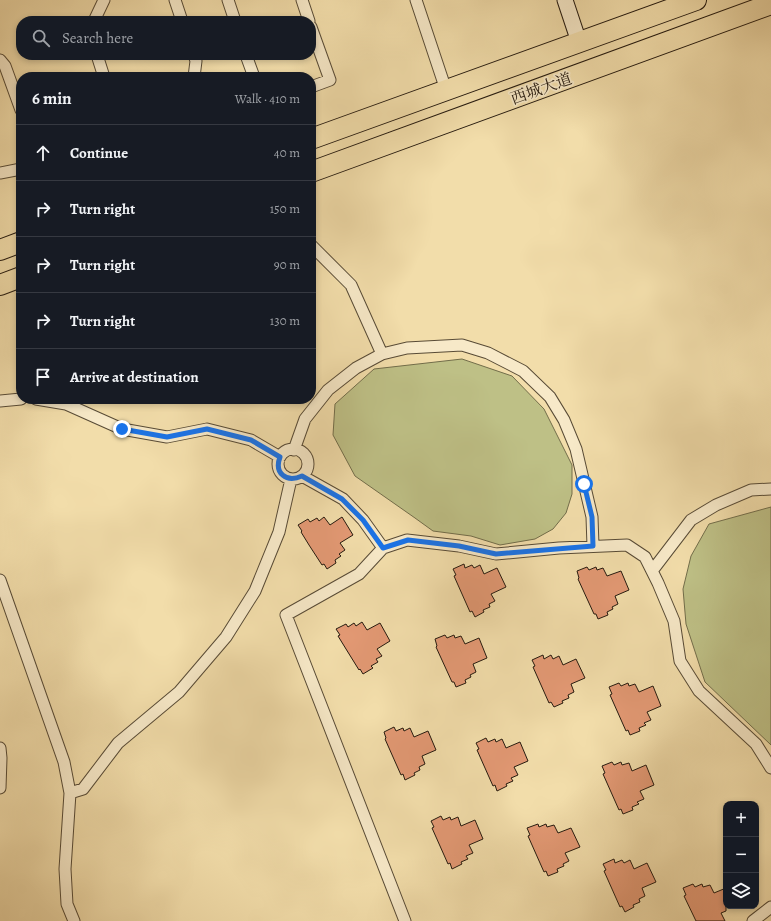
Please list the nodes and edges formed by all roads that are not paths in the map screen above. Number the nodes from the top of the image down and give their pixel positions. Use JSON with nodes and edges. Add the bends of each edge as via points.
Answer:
{"nodes":[{"id":1,"x":104,"y":0,"type":"edge"},
{"id":2,"x":175,"y":0,"type":"edge"},
{"id":3,"x":228,"y":0,"type":"edge"},
{"id":4,"x":302,"y":0,"type":"edge"},
{"id":5,"x":416,"y":0,"type":"edge"},
{"id":6,"x":565,"y":0,"type":"edge"},
{"id":7,"x":696,"y":0,"type":"edge"},
{"id":8,"x":771,"y":4,"type":"edge"},
{"id":9,"x":96,"y":16,"type":"edge"},
{"id":10,"x":180,"y":16,"type":"edge"},
{"id":11,"x":233,"y":16,"type":"edge"},
{"id":12,"x":307,"y":16,"type":"edge"},
{"id":13,"x":316,"y":40,"type":"edge"},
{"id":14,"x":579,"y":42,"type":"junction"},
{"id":15,"x":0,"y":60,"type":"edge"},
{"id":16,"x":99,"y":60,"type":"edge"},
{"id":17,"x":196,"y":60,"type":"edge"},
{"id":18,"x":248,"y":60,"type":"edge"},
{"id":19,"x":102,"y":72,"type":"edge"},
{"id":20,"x":195,"y":72,"type":"edge"},
{"id":21,"x":252,"y":72,"type":"edge"},
{"id":22,"x":316,"y":85,"type":"edge"},
{"id":23,"x":446,"y":90,"type":"junction"},
{"id":24,"x":16,"y":96,"type":"edge"},
{"id":25,"x":316,"y":137,"type":"edge"},
{"id":26,"x":16,"y":170,"type":"edge"},
{"id":27,"x":316,"y":170,"type":"edge"},
{"id":28,"x":0,"y":173,"type":"edge"},
{"id":29,"x":16,"y":244,"type":"edge"},
{"id":30,"x":0,"y":250,"type":"edge"},
{"id":31,"x":316,"y":250,"type":"edge"},
{"id":32,"x":16,"y":279,"type":"edge"},
{"id":33,"x":0,"y":285,"type":"edge"},
{"id":34,"x":382,"y":354,"type":"junction"},
{"id":35,"x":16,"y":399,"type":"edge"},
{"id":36,"x":0,"y":401,"type":"edge"},
{"id":37,"x":66,"y":404,"type":"edge"},
{"id":38,"x":294,"y":450,"type":"junction"},
{"id":39,"x":280,"y":457,"type":"junction"},
{"id":40,"x":296,"y":477,"type":"junction"},
{"id":41,"x":771,"y":489,"type":"edge"},
{"id":42,"x":593,"y":546,"type":"junction"},
{"id":43,"x":383,"y":548,"type":"junction"},
{"id":44,"x":652,"y":571,"type":"junction"},
{"id":45,"x":0,"y":580,"type":"edge"},
{"id":46,"x":0,"y":748,"type":"edge"},
{"id":47,"x":771,"y":768,"type":"edge"},
{"id":48,"x":0,"y":788,"type":"edge"},
{"id":49,"x":70,"y":793,"type":"junction"},
{"id":50,"x":771,"y":907,"type":"edge"},
{"id":51,"x":74,"y":921,"type":"edge"},
{"id":52,"x":405,"y":921,"type":"edge"},
{"id":53,"x":753,"y":921,"type":"edge"}],
"edges":[{"from":1,"to":9,"type":"street"},
{"from":2,"to":10,"type":"street"},
{"from":3,"to":11,"type":"street"},
{"from":4,"to":12,"type":"street"},
{"from":5,"to":23,"type":"street"},
{"from":6,"to":14,"type":"street"},
{"from":7,"to":14,"type":"highway","name":"西城大道"},
{"from":8,"to":27,"type":"highway","name":"西城大道"},
{"from":13,"to":22,"type":"street","via":[[330,80]]},
{"from":14,"to":23,"type":"highway","name":"西城大道"},
{"from":15,"to":24,"type":"street","via":[[5,66]]},
{"from":16,"to":19,"type":"street"},
{"from":17,"to":20,"type":"street"},
{"from":18,"to":21,"type":"street"},
{"from":23,"to":25,"type":"highway","name":"西城大道"},
{"from":26,"to":28,"type":"street"},
{"from":29,"to":30,"type":"highway"},
{"from":31,"to":34,"type":"street","via":[[351,285]]},
{"from":32,"to":33,"type":"highway"},
{"from":34,"to":38,"type":"street","via":[[356,368],[328,390],[305,419]]},
{"from":34,"to":42,"type":"street","via":[[407,348],[462,345],[488,353],[523,371],[550,396],[576,449],[592,517]]},
{"from":35,"to":36,"type":"street"},
{"from":37,"to":39,"type":"street","via":[[122,429],[167,437],[207,429],[251,440]]},
{"from":38,"to":39,"type":"street","via":[[288,450]]},
{"from":38,"to":40,"type":"street","via":[[300,451],[307,460],[305,472]]},
{"from":39,"to":40,"type":"street","via":[[278,462],[281,473],[285,477]]},
{"from":40,"to":43,"type":"street","via":[[342,499],[363,520]]},
{"from":40,"to":49,"type":"street","via":[[255,591],[226,637],[179,692],[118,743],[83,789]]},
{"from":41,"to":44,"type":"street","via":[[751,490],[716,505],[691,520]]},
{"from":42,"to":43,"type":"street","via":[[496,554],[459,546],[408,540]]},
{"from":42,"to":44,"type":"street","via":[[627,545],[645,556]]},
{"from":43,"to":52,"type":"street","via":[[358,574],[286,614]]},
{"from":44,"to":47,"type":"street","via":[[674,621],[680,662],[699,691],[756,744]]},
{"from":45,"to":49,"type":"street","via":[[64,762]]},
{"from":46,"to":48,"type":"street"},
{"from":49,"to":51,"type":"street","via":[[65,869],[67,904]]},
{"from":50,"to":53,"type":"street"}]}
